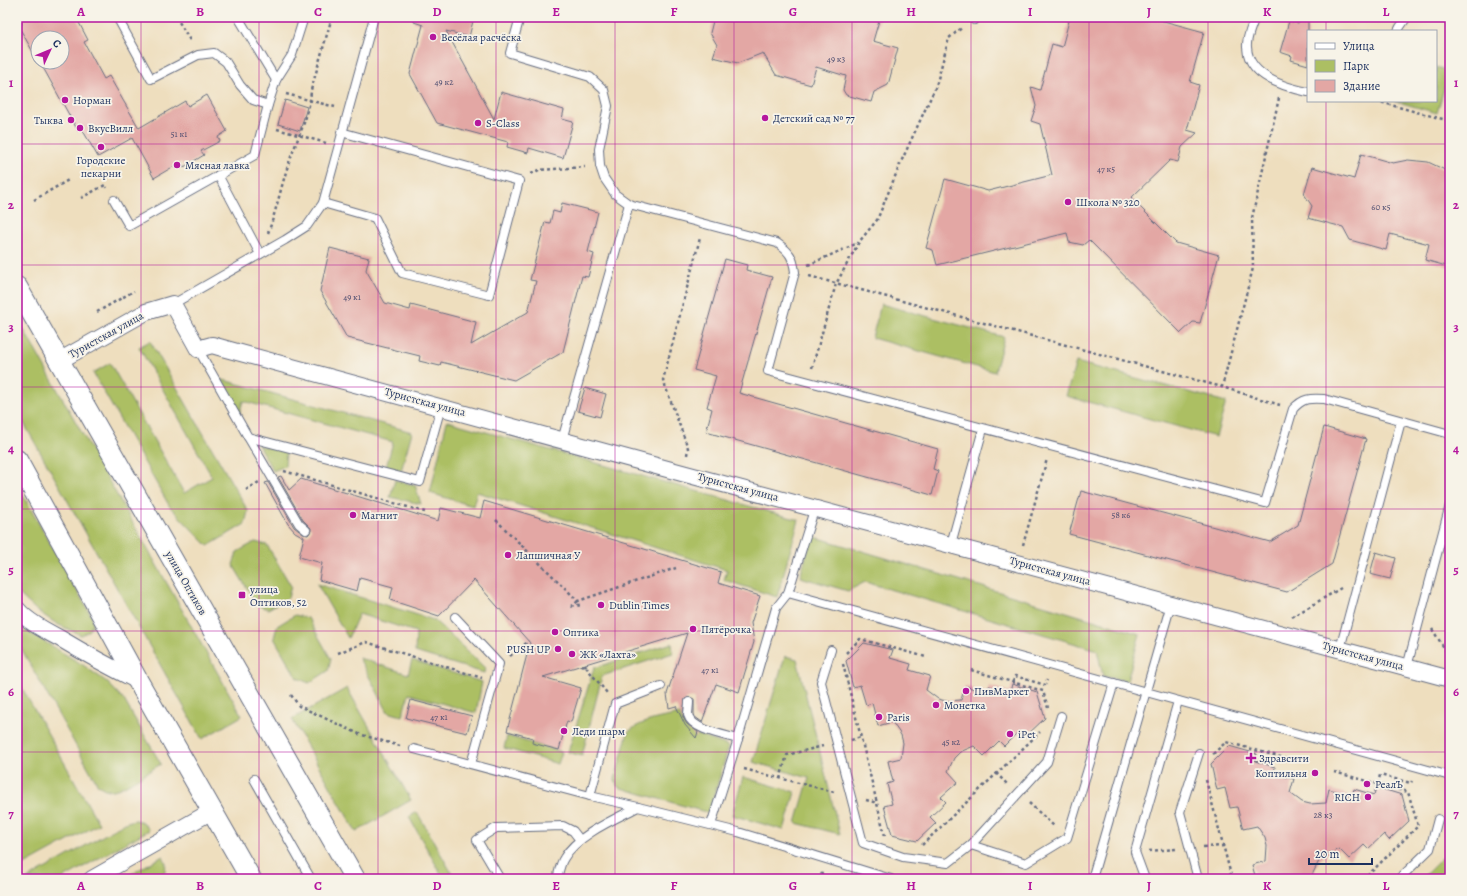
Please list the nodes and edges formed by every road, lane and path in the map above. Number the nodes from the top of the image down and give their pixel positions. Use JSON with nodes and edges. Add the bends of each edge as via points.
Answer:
{"nodes":[{"id":1,"x":117,"y":17,"type":"edge"},
{"id":2,"x":176,"y":17,"type":"edge"},
{"id":3,"x":238,"y":17,"type":"edge"},
{"id":4,"x":304,"y":17,"type":"edge"},
{"id":5,"x":332,"y":17,"type":"edge"},
{"id":6,"x":374,"y":17,"type":"edge"},
{"id":7,"x":520,"y":17,"type":"edge"},
{"id":8,"x":1255,"y":17,"type":"edge"},
{"id":9,"x":1407,"y":17,"type":"edge"},
{"id":10,"x":973,"y":18,"type":"edge"},
{"id":11,"x":1398,"y":30,"type":"edge"},
{"id":12,"x":198,"y":55,"type":"junction"},
{"id":13,"x":276,"y":80,"type":"junction"},
{"id":14,"x":1282,"y":84,"type":"junction"},
{"id":15,"x":272,"y":90,"type":"junction"},
{"id":16,"x":1307,"y":92,"type":"edge"},
{"id":17,"x":311,"y":101,"type":"junction"},
{"id":18,"x":1380,"y":102,"type":"edge"},
{"id":19,"x":268,"y":105,"type":"junction"},
{"id":20,"x":347,"y":111,"type":"junction"},
{"id":21,"x":1450,"y":121,"type":"edge"},
{"id":22,"x":263,"y":126,"type":"junction"},
{"id":23,"x":341,"y":132,"type":"junction"},
{"id":24,"x":300,"y":136,"type":"junction"},
{"id":25,"x":338,"y":146,"type":"junction"},
{"id":26,"x":600,"y":166,"type":"junction"},
{"id":27,"x":218,"y":175,"type":"junction"},
{"id":28,"x":70,"y":179,"type":"dead end"},
{"id":29,"x":519,"y":181,"type":"junction"},
{"id":30,"x":81,"y":198,"type":"dead end"},
{"id":31,"x":34,"y":200,"type":"dead end"},
{"id":32,"x":114,"y":200,"type":"joint"},
{"id":33,"x":323,"y":203,"type":"junction"},
{"id":34,"x":629,"y":204,"type":"junction"},
{"id":35,"x":704,"y":223,"type":"junction"},
{"id":36,"x":859,"y":242,"type":"junction"},
{"id":37,"x":260,"y":254,"type":"junction"},
{"id":38,"x":795,"y":272,"type":"junction"},
{"id":39,"x":836,"y":284,"type":"junction"},
{"id":40,"x":17,"y":287,"type":"edge"},
{"id":41,"x":134,"y":291,"type":"dead end"},
{"id":42,"x":173,"y":304,"type":"junction"},
{"id":43,"x":97,"y":312,"type":"dead end"},
{"id":44,"x":198,"y":349,"type":"junction"},
{"id":45,"x":59,"y":361,"type":"junction"},
{"id":46,"x":808,"y":382,"type":"junction"},
{"id":47,"x":1222,"y":386,"type":"junction"},
{"id":48,"x":441,"y":407,"type":"junction"},
{"id":49,"x":1293,"y":409,"type":"junction"},
{"id":50,"x":1400,"y":421,"type":"junction"},
{"id":51,"x":983,"y":429,"type":"junction"},
{"id":52,"x":1450,"y":434,"type":"edge"},
{"id":53,"x":248,"y":437,"type":"junction"},
{"id":54,"x":562,"y":440,"type":"junction"},
{"id":55,"x":1051,"y":447,"type":"junction"},
{"id":56,"x":17,"y":460,"type":"edge"},
{"id":57,"x":682,"y":473,"type":"junction"},
{"id":58,"x":270,"y":476,"type":"junction"},
{"id":59,"x":246,"y":490,"type":"dead end"},
{"id":60,"x":1450,"y":506,"type":"edge"},
{"id":61,"x":815,"y":508,"type":"junction"},
{"id":62,"x":425,"y":512,"type":"dead end"},
{"id":63,"x":496,"y":520,"type":"dead end"},
{"id":64,"x":306,"y":530,"type":"dead end"},
{"id":65,"x":951,"y":544,"type":"junction"},
{"id":66,"x":1018,"y":563,"type":"junction"},
{"id":67,"x":676,"y":568,"type":"dead end"},
{"id":68,"x":1359,"y":578,"type":"junction"},
{"id":69,"x":788,"y":593,"type":"junction"},
{"id":70,"x":578,"y":601,"type":"junction"},
{"id":71,"x":1171,"y":604,"type":"junction"},
{"id":72,"x":571,"y":607,"type":"dead end"},
{"id":73,"x":579,"y":608,"type":"dead end"},
{"id":74,"x":17,"y":609,"type":"edge"},
{"id":75,"x":1422,"y":611,"type":"junction"},
{"id":76,"x":455,"y":617,"type":"dead end"},
{"id":77,"x":1269,"y":630,"type":"junction"},
{"id":78,"x":529,"y":643,"type":"dead end"},
{"id":79,"x":1340,"y":649,"type":"junction"},
{"id":80,"x":831,"y":650,"type":"dead end"},
{"id":81,"x":338,"y":653,"type":"dead end"},
{"id":82,"x":926,"y":657,"type":"dead end"},
{"id":83,"x":1450,"y":657,"type":"edge"},
{"id":84,"x":499,"y":664,"type":"junction"},
{"id":85,"x":581,"y":665,"type":"dead end"},
{"id":86,"x":1407,"y":667,"type":"junction"},
{"id":87,"x":971,"y":670,"type":"dead end"},
{"id":88,"x":1450,"y":679,"type":"edge"},
{"id":89,"x":138,"y":681,"type":"junction"},
{"id":90,"x":494,"y":682,"type":"junction"},
{"id":91,"x":1013,"y":682,"type":"junction"},
{"id":92,"x":1114,"y":683,"type":"junction"},
{"id":93,"x":1045,"y":685,"type":"dead end"},
{"id":94,"x":662,"y":686,"type":"dead end"},
{"id":95,"x":1146,"y":692,"type":"junction"},
{"id":96,"x":291,"y":695,"type":"dead end"},
{"id":97,"x":1178,"y":701,"type":"junction"},
{"id":98,"x":689,"y":702,"type":"dead end"},
{"id":99,"x":615,"y":704,"type":"junction"},
{"id":100,"x":1050,"y":713,"type":"dead end"},
{"id":101,"x":1061,"y":716,"type":"dead end"},
{"id":102,"x":1040,"y":731,"type":"dead end"},
{"id":103,"x":861,"y":737,"type":"junction"},
{"id":104,"x":738,"y":739,"type":"junction"},
{"id":105,"x":837,"y":743,"type":"junction"},
{"id":106,"x":414,"y":749,"type":"joint"},
{"id":107,"x":1199,"y":753,"type":"dead end"},
{"id":108,"x":1212,"y":756,"type":"dead end"},
{"id":109,"x":1299,"y":762,"type":"dead end"},
{"id":110,"x":471,"y":764,"type":"junction"},
{"id":111,"x":746,"y":770,"type":"dead end"},
{"id":112,"x":1334,"y":772,"type":"dead end"},
{"id":113,"x":996,"y":773,"type":"junction"},
{"id":114,"x":1450,"y":776,"type":"edge"},
{"id":115,"x":254,"y":779,"type":"dead end"},
{"id":116,"x":780,"y":779,"type":"junction"},
{"id":117,"x":1206,"y":780,"type":"dead end"},
{"id":118,"x":1378,"y":784,"type":"junction"},
{"id":119,"x":1411,"y":784,"type":"dead end"},
{"id":120,"x":1018,"y":794,"type":"junction"},
{"id":121,"x":590,"y":796,"type":"junction"},
{"id":122,"x":851,"y":796,"type":"junction"},
{"id":123,"x":877,"y":803,"type":"junction"},
{"id":124,"x":638,"y":807,"type":"junction"},
{"id":125,"x":212,"y":811,"type":"junction"},
{"id":126,"x":1438,"y":819,"type":"dead end"},
{"id":127,"x":711,"y":825,"type":"junction"},
{"id":128,"x":885,"y":838,"type":"dead end"},
{"id":129,"x":1067,"y":838,"type":"junction"},
{"id":130,"x":580,"y":840,"type":"junction"},
{"id":131,"x":971,"y":845,"type":"junction"},
{"id":132,"x":919,"y":847,"type":"dead end"},
{"id":133,"x":92,"y":879,"type":"edge"},
{"id":134,"x":251,"y":879,"type":"edge"},
{"id":135,"x":310,"y":879,"type":"edge"},
{"id":136,"x":355,"y":879,"type":"edge"},
{"id":137,"x":500,"y":879,"type":"edge"},
{"id":138,"x":557,"y":879,"type":"edge"},
{"id":139,"x":891,"y":879,"type":"edge"},
{"id":140,"x":1092,"y":879,"type":"edge"},
{"id":141,"x":1145,"y":879,"type":"edge"},
{"id":142,"x":1198,"y":879,"type":"edge"},
{"id":143,"x":1232,"y":879,"type":"edge"},
{"id":144,"x":1364,"y":879,"type":"edge"},
{"id":145,"x":1398,"y":879,"type":"edge"}],
"edges":[{"from":1,"to":12,"type":"lane","via":[[151,79]]},
{"from":2,"to":12,"type":"path"},
{"from":3,"to":13,"type":"lane"},
{"from":4,"to":13,"type":"lane","via":[[292,55]]},
{"from":5,"to":17,"type":"path","via":[[311,90]]},
{"from":6,"to":20,"type":"lane"},
{"from":7,"to":26,"type":"lane","via":[[510,52],[590,77],[604,90],[608,106],[599,149]]},
{"from":8,"to":14,"type":"lane","via":[[1247,46],[1250,61],[1262,75]]},
{"from":9,"to":11,"type":"lane"},
{"from":10,"to":36,"type":"path","via":[[949,38],[936,86],[900,162],[877,220]]},
{"from":12,"to":19,"type":"lane","via":[[214,53],[226,62],[253,100]]},
{"from":13,"to":15,"type":"lane"},
{"from":14,"to":16,"type":"lane"},
{"from":14,"to":47,"type":"path","via":[[1252,218],[1253,268]]},
{"from":15,"to":17,"type":"path"},
{"from":15,"to":19,"type":"lane"},
{"from":17,"to":20,"type":"path"},
{"from":17,"to":24,"type":"path"},
{"from":18,"to":21,"type":"path"},
{"from":19,"to":22,"type":"lane"},
{"from":20,"to":23,"type":"lane"},
{"from":22,"to":24,"type":"path"},
{"from":22,"to":27,"type":"lane","via":[[255,155]]},
{"from":23,"to":25,"type":"lane"},
{"from":23,"to":29,"type":"lane"},
{"from":24,"to":25,"type":"path"},
{"from":24,"to":37,"type":"path"},
{"from":25,"to":33,"type":"lane"},
{"from":26,"to":29,"type":"path","via":[[539,170]]},
{"from":26,"to":34,"type":"lane","via":[[604,178],[615,194]]},
{"from":27,"to":32,"type":"lane","via":[[129,226]]},
{"from":27,"to":37,"type":"lane"},
{"from":28,"to":31,"type":"path"},
{"from":29,"to":33,"type":"lane","via":[[489,295],[402,273],[375,218]]},
{"from":30,"to":32,"type":"path","via":[[105,185]]},
{"from":33,"to":37,"type":"lane","via":[[307,226]]},
{"from":34,"to":35,"type":"lane"},
{"from":34,"to":54,"type":"lane"},
{"from":35,"to":38,"type":"lane","via":[[777,243],[794,260]]},
{"from":35,"to":57,"type":"path","via":[[662,380],[688,448]]},
{"from":36,"to":38,"type":"path"},
{"from":36,"to":39,"type":"path"},
{"from":37,"to":42,"type":"lane"},
{"from":38,"to":39,"type":"path"},
{"from":38,"to":46,"type":"lane","via":[[768,371]]},
{"from":39,"to":46,"type":"path"},
{"from":39,"to":47,"type":"path"},
{"from":40,"to":45,"type":"street","name":"улица Оптиков"},
{"from":41,"to":43,"type":"path"},
{"from":42,"to":44,"type":"street"},
{"from":42,"to":45,"type":"street","name":"Туристская улица","via":[[146,312]]},
{"from":44,"to":48,"type":"street","name":"Туристская улица","via":[[212,345],[226,348]]},
{"from":44,"to":53,"type":"lane"},
{"from":45,"to":136,"type":"street","name":"улица Оптиков"},
{"from":46,"to":51,"type":"lane"},
{"from":47,"to":49,"type":"path"},
{"from":48,"to":53,"type":"lane","via":[[420,482]]},
{"from":48,"to":54,"type":"street","name":"Туристская улица"},
{"from":49,"to":50,"type":"lane","via":[[1300,402],[1311,398],[1324,399]]},
{"from":49,"to":55,"type":"lane","via":[[1265,503]]},
{"from":50,"to":52,"type":"lane"},
{"from":50,"to":68,"type":"lane"},
{"from":51,"to":55,"type":"lane"},
{"from":51,"to":65,"type":"lane"},
{"from":53,"to":58,"type":"lane"},
{"from":54,"to":57,"type":"street","name":"Туристская улица"},
{"from":55,"to":66,"type":"path"},
{"from":56,"to":89,"type":"street"},
{"from":57,"to":61,"type":"street","name":"Туристская улица"},
{"from":58,"to":59,"type":"path"},
{"from":58,"to":62,"type":"path","via":[[280,470]]},
{"from":58,"to":64,"type":"lane","via":[[299,524]]},
{"from":60,"to":75,"type":"lane"},
{"from":61,"to":65,"type":"street","name":"Туристская улица"},
{"from":61,"to":69,"type":"lane"},
{"from":63,"to":70,"type":"path"},
{"from":65,"to":66,"type":"street","name":"Туристская улица"},
{"from":66,"to":71,"type":"street","name":"Туристская улица"},
{"from":67,"to":70,"type":"path"},
{"from":68,"to":77,"type":"path"},
{"from":68,"to":79,"type":"lane"},
{"from":69,"to":92,"type":"lane"},
{"from":69,"to":104,"type":"lane","via":[[776,608]]},
{"from":70,"to":72,"type":"path"},
{"from":70,"to":73,"type":"path"},
{"from":71,"to":77,"type":"street","name":"Туристская улица"},
{"from":71,"to":95,"type":"lane"},
{"from":74,"to":89,"type":"street","via":[[42,628]]},
{"from":75,"to":83,"type":"path"},
{"from":75,"to":86,"type":"lane"},
{"from":76,"to":84,"type":"lane"},
{"from":77,"to":79,"type":"street","name":"Туристская улица"},
{"from":78,"to":84,"type":"path"},
{"from":79,"to":86,"type":"street","name":"Туристская улица"},
{"from":80,"to":105,"type":"lane","via":[[821,682]]},
{"from":81,"to":90,"type":"path","via":[[366,642]]},
{"from":82,"to":103,"type":"path","via":[[860,638],[841,658]]},
{"from":84,"to":90,"type":"lane"},
{"from":85,"to":99,"type":"path","via":[[586,666]]},
{"from":86,"to":88,"type":"street","name":"Туристская улица"},
{"from":87,"to":91,"type":"path"},
{"from":89,"to":125,"type":"street"},
{"from":90,"to":110,"type":"lane"},
{"from":91,"to":93,"type":"path","via":[[1015,676]]},
{"from":91,"to":100,"type":"path","via":[[1043,691]]},
{"from":92,"to":95,"type":"lane"},
{"from":92,"to":129,"type":"lane"},
{"from":94,"to":99,"type":"lane"},
{"from":95,"to":97,"type":"lane"},
{"from":95,"to":140,"type":"lane"},
{"from":96,"to":106,"type":"path","via":[[299,706],[359,734]]},
{"from":97,"to":114,"type":"lane"},
{"from":97,"to":141,"type":"lane","via":[[1135,852]]},
{"from":98,"to":104,"type":"lane","via":[[688,714],[699,728]]},
{"from":99,"to":121,"type":"lane"},
{"from":101,"to":120,"type":"lane","via":[[1047,762]]},
{"from":102,"to":113,"type":"path"},
{"from":103,"to":105,"type":"path"},
{"from":103,"to":123,"type":"path"},
{"from":104,"to":127,"type":"lane"},
{"from":105,"to":116,"type":"path","via":[[787,755]]},
{"from":105,"to":122,"type":"lane"},
{"from":106,"to":110,"type":"lane"},
{"from":107,"to":142,"type":"lane","via":[[1180,812]]},
{"from":108,"to":109,"type":"path","via":[[1226,742]]},
{"from":110,"to":121,"type":"lane"},
{"from":111,"to":116,"type":"path"},
{"from":112,"to":118,"type":"path"},
{"from":113,"to":120,"type":"path"},
{"from":113,"to":132,"type":"path"},
{"from":115,"to":135,"type":"lane"},
{"from":116,"to":122,"type":"path"},
{"from":117,"to":143,"type":"path"},
{"from":118,"to":119,"type":"path","via":[[1380,775]]},
{"from":118,"to":144,"type":"path","via":[[1408,792],[1418,826]]},
{"from":120,"to":129,"type":"path"},
{"from":120,"to":131,"type":"lane"},
{"from":121,"to":124,"type":"lane"},
{"from":122,"to":123,"type":"path"},
{"from":122,"to":131,"type":"lane","via":[[863,843],[903,857],[948,862]]},
{"from":123,"to":128,"type":"path"},
{"from":124,"to":127,"type":"lane"},
{"from":124,"to":130,"type":"lane"},
{"from":125,"to":133,"type":"street"},
{"from":125,"to":134,"type":"street"},
{"from":126,"to":145,"type":"lane","via":[[1430,849]]},
{"from":127,"to":139,"type":"lane"},
{"from":129,"to":131,"type":"lane","via":[[1026,863]]},
{"from":130,"to":137,"type":"lane","via":[[573,831],[563,826],[496,828],[477,840]]},
{"from":130,"to":138,"type":"lane","via":[[564,858]]}]}
